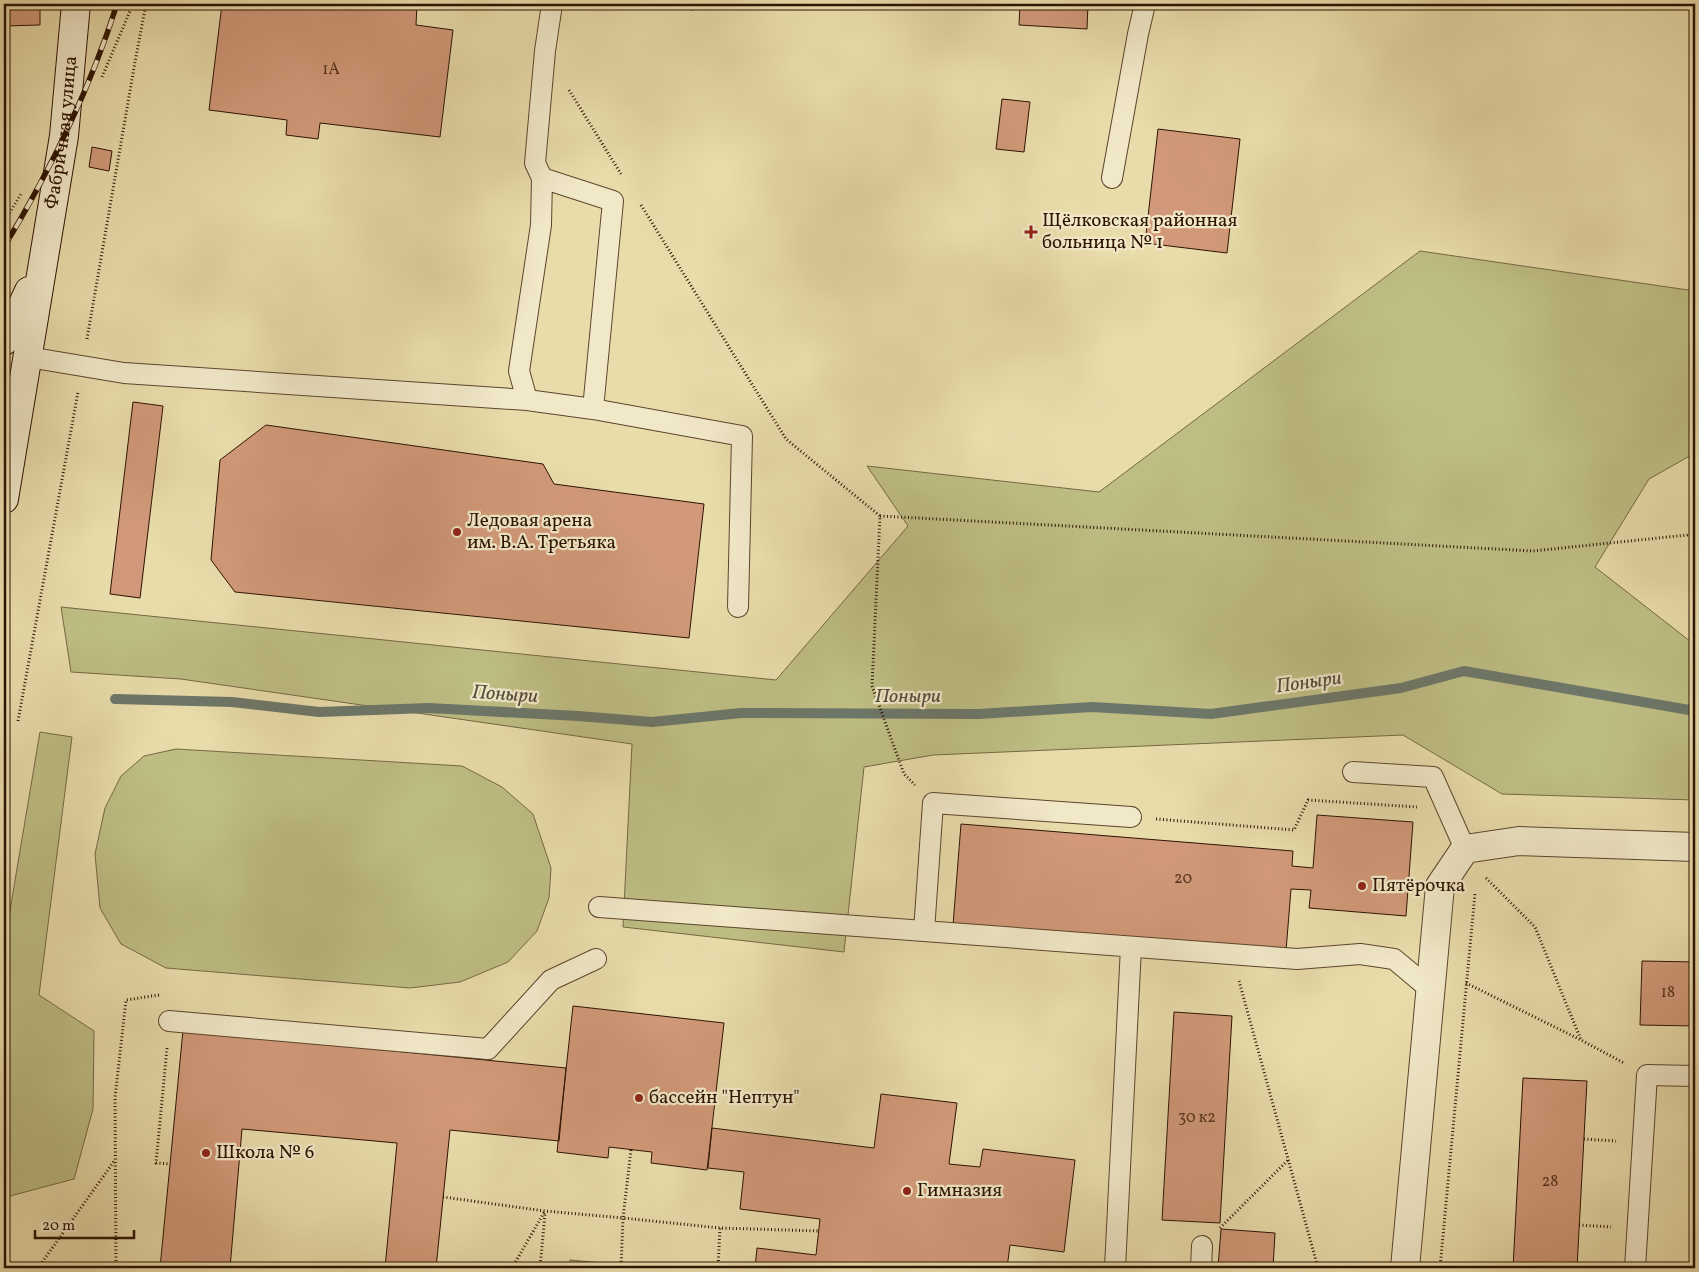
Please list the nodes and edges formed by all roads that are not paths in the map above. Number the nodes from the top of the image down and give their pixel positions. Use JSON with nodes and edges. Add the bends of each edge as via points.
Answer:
{"nodes":[{"id":1,"x":76,"y":4,"type":"edge"},
{"id":2,"x":552,"y":4,"type":"edge"},
{"id":3,"x":1145,"y":4,"type":"edge"},
{"id":4,"x":542,"y":178,"type":"junction"},
{"id":5,"x":1112,"y":178,"type":"dead end"},
{"id":6,"x":44,"y":260,"type":"junction"},
{"id":7,"x":4,"y":340,"type":"edge"},
{"id":8,"x":28,"y":357,"type":"junction"},
{"id":9,"x":527,"y":400,"type":"junction"},
{"id":10,"x":593,"y":409,"type":"junction"},
{"id":11,"x":4,"y":499,"type":"edge"},
{"id":12,"x":738,"y":606,"type":"dead end"},
{"id":13,"x":1353,"y":772,"type":"dead end"},
{"id":14,"x":1131,"y":817,"type":"road end"},
{"id":15,"x":1695,"y":847,"type":"edge"},
{"id":16,"x":1471,"y":859,"type":"junction"},
{"id":17,"x":599,"y":907,"type":"dead end"},
{"id":18,"x":924,"y":931,"type":"junction"},
{"id":19,"x":1131,"y":947,"type":"junction"},
{"id":20,"x":596,"y":959,"type":"dead end"},
{"id":21,"x":1431,"y":990,"type":"junction"},
{"id":22,"x":169,"y":1021,"type":"road end"},
{"id":23,"x":1695,"y":1076,"type":"edge"},
{"id":24,"x":1202,"y":1246,"type":"road end"},
{"id":25,"x":1114,"y":1268,"type":"edge"},
{"id":26,"x":1201,"y":1268,"type":"edge"},
{"id":27,"x":1405,"y":1268,"type":"edge"},
{"id":28,"x":1635,"y":1268,"type":"edge"}],
"edges":[{"from":1,"to":6,"type":"street","name":"Фабричная улица","via":[[64,136]]},
{"from":2,"to":4,"type":"lane","via":[[535,163]]},
{"from":3,"to":5,"type":"lane"},
{"from":4,"to":9,"type":"lane","via":[[541,225],[518,371]]},
{"from":4,"to":10,"type":"lane","via":[[613,201]]},
{"from":6,"to":7,"type":"street","name":"Фабричная улица"},
{"from":6,"to":8,"type":"street","name":"Фабричная улица"},
{"from":8,"to":9,"type":"lane","via":[[124,373]]},
{"from":8,"to":11,"type":"street","name":"Фабричная улица"},
{"from":9,"to":10,"type":"lane"},
{"from":10,"to":12,"type":"lane","via":[[742,436]]},
{"from":13,"to":16,"type":"lane","via":[[1433,778]]},
{"from":14,"to":18,"type":"lane","via":[[933,803]]},
{"from":15,"to":16,"type":"street","via":[[1519,841]]},
{"from":16,"to":21,"type":"street","via":[[1440,886]]},
{"from":17,"to":18,"type":"lane"},
{"from":18,"to":19,"type":"lane"},
{"from":19,"to":21,"type":"lane","via":[[1297,958],[1360,954],[1394,959]]},
{"from":19,"to":25,"type":"lane"},
{"from":20,"to":22,"type":"lane","via":[[551,980],[488,1049]]},
{"from":21,"to":27,"type":"street"},
{"from":23,"to":28,"type":"lane","via":[[1647,1075]]},
{"from":24,"to":26,"type":"lane"}]}
